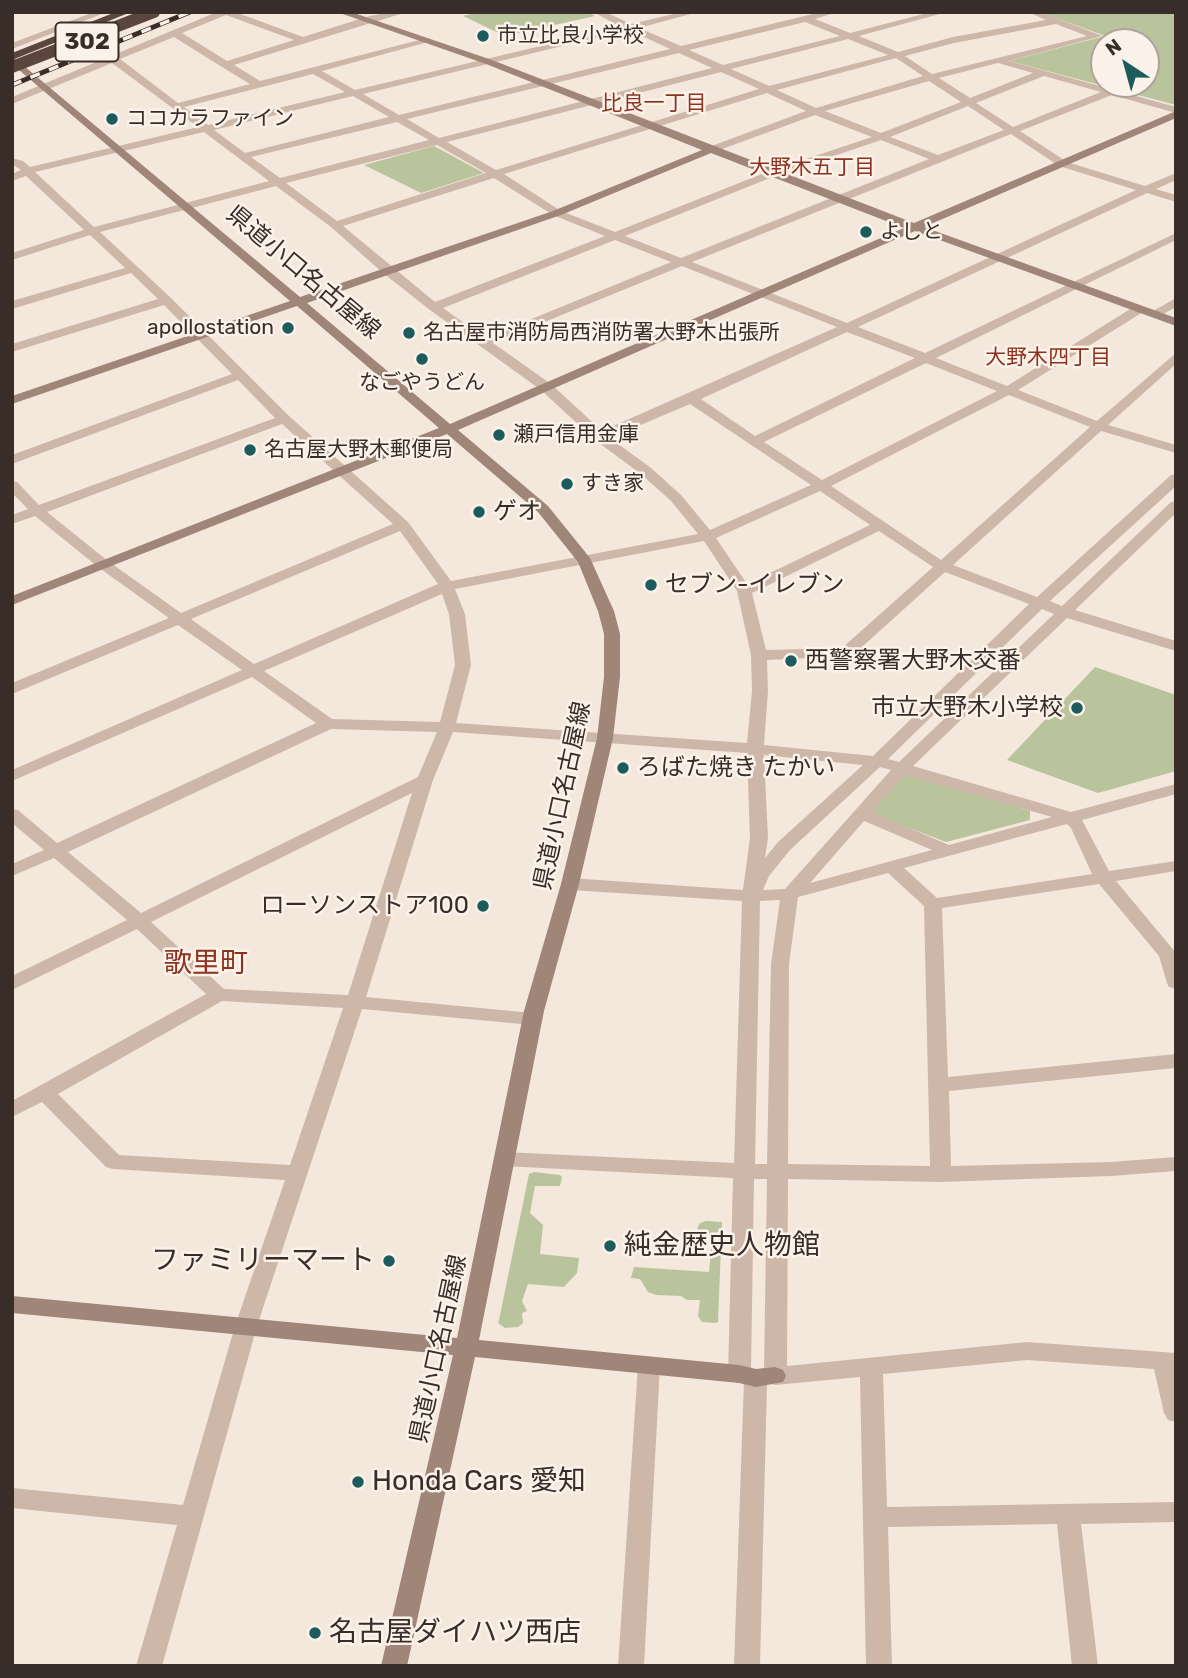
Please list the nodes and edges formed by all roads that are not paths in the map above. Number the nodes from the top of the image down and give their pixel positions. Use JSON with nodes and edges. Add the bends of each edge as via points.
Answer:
{"nodes":[{"id":1,"x":102,"y":12,"type":"edge"},
{"id":2,"x":126,"y":12,"type":"edge"},
{"id":3,"x":139,"y":12,"type":"edge"},
{"id":4,"x":154,"y":12,"type":"edge"},
{"id":5,"x":162,"y":12,"type":"edge"},
{"id":6,"x":226,"y":12,"type":"edge"},
{"id":7,"x":341,"y":12,"type":"edge"},
{"id":8,"x":403,"y":12,"type":"edge"},
{"id":9,"x":597,"y":12,"type":"edge"},
{"id":10,"x":694,"y":12,"type":"edge"},
{"id":11,"x":790,"y":12,"type":"edge"},
{"id":12,"x":833,"y":12,"type":"edge"},
{"id":13,"x":943,"y":12,"type":"edge"},
{"id":14,"x":1032,"y":12,"type":"edge"},
{"id":15,"x":808,"y":19,"type":"junction"},
{"id":16,"x":366,"y":20,"type":"junction"},
{"id":17,"x":1058,"y":21,"type":"junction"},
{"id":18,"x":631,"y":28,"type":"junction"},
{"id":19,"x":64,"y":32,"type":"junction"},
{"id":20,"x":176,"y":33,"type":"junction"},
{"id":21,"x":849,"y":36,"type":"junction"},
{"id":22,"x":303,"y":40,"type":"junction"},
{"id":23,"x":427,"y":41,"type":"junction"},
{"id":24,"x":12,"y":46,"type":"edge"},
{"id":25,"x":681,"y":51,"type":"junction"},
{"id":26,"x":897,"y":55,"type":"junction"},
{"id":27,"x":113,"y":59,"type":"junction"},
{"id":28,"x":997,"y":60,"type":"junction"},
{"id":29,"x":488,"y":62,"type":"junction"},
{"id":30,"x":14,"y":64,"type":"edge"},
{"id":31,"x":225,"y":65,"type":"junction"},
{"id":32,"x":719,"y":68,"type":"junction"},
{"id":33,"x":314,"y":71,"type":"junction"},
{"id":34,"x":1043,"y":74,"type":"junction"},
{"id":35,"x":931,"y":77,"type":"junction"},
{"id":36,"x":543,"y":84,"type":"junction"},
{"id":37,"x":259,"y":85,"type":"junction"},
{"id":38,"x":1090,"y":86,"type":"edge"},
{"id":39,"x":44,"y":88,"type":"junction"},
{"id":40,"x":766,"y":90,"type":"junction"},
{"id":41,"x":355,"y":94,"type":"junction"},
{"id":42,"x":1096,"y":98,"type":"edge"},
{"id":43,"x":1130,"y":98,"type":"edge"},
{"id":44,"x":12,"y":101,"type":"edge"},
{"id":45,"x":589,"y":102,"type":"junction"},
{"id":46,"x":971,"y":102,"type":"junction"},
{"id":47,"x":177,"y":106,"type":"junction"},
{"id":48,"x":815,"y":111,"type":"junction"},
{"id":49,"x":1176,"y":112,"type":"edge"},
{"id":50,"x":400,"y":120,"type":"junction"},
{"id":51,"x":647,"y":125,"type":"junction"},
{"id":52,"x":207,"y":129,"type":"junction"},
{"id":53,"x":1014,"y":130,"type":"junction"},
{"id":54,"x":878,"y":138,"type":"junction"},
{"id":55,"x":438,"y":141,"type":"junction"},
{"id":56,"x":119,"y":150,"type":"junction"},
{"id":57,"x":710,"y":150,"type":"junction"},
{"id":58,"x":244,"y":156,"type":"junction"},
{"id":59,"x":939,"y":159,"type":"junction"},
{"id":60,"x":1063,"y":164,"type":"junction"},
{"id":61,"x":17,"y":170,"type":"edge"},
{"id":62,"x":494,"y":173,"type":"junction"},
{"id":63,"x":771,"y":174,"type":"junction"},
{"id":64,"x":1176,"y":176,"type":"edge"},
{"id":65,"x":278,"y":182,"type":"junction"},
{"id":66,"x":1144,"y":190,"type":"junction"},
{"id":67,"x":836,"y":199,"type":"junction"},
{"id":68,"x":1176,"y":200,"type":"edge"},
{"id":69,"x":186,"y":206,"type":"junction"},
{"id":70,"x":557,"y":213,"type":"junction"},
{"id":71,"x":335,"y":225,"type":"junction"},
{"id":72,"x":913,"y":228,"type":"junction"},
{"id":73,"x":92,"y":231,"type":"junction"},
{"id":74,"x":616,"y":235,"type":"junction"},
{"id":75,"x":1176,"y":236,"type":"edge"},
{"id":76,"x":12,"y":257,"type":"edge"},
{"id":77,"x":996,"y":257,"type":"junction"},
{"id":78,"x":682,"y":262,"type":"junction"},
{"id":79,"x":133,"y":269,"type":"junction"},
{"id":80,"x":387,"y":271,"type":"junction"},
{"id":81,"x":1076,"y":285,"type":"junction"},
{"id":82,"x":762,"y":294,"type":"junction"},
{"id":83,"x":166,"y":300,"type":"junction"},
{"id":84,"x":301,"y":302,"type":"junction"},
{"id":85,"x":1176,"y":302,"type":"edge"},
{"id":86,"x":12,"y":305,"type":"edge"},
{"id":87,"x":434,"y":307,"type":"junction"},
{"id":88,"x":1139,"y":309,"type":"junction"},
{"id":89,"x":1154,"y":314,"type":"junction"},
{"id":90,"x":1176,"y":322,"type":"edge"},
{"id":91,"x":846,"y":327,"type":"junction"},
{"id":92,"x":199,"y":336,"type":"junction"},
{"id":93,"x":483,"y":344,"type":"junction"},
{"id":94,"x":12,"y":348,"type":"edge"},
{"id":95,"x":1176,"y":357,"type":"edge"},
{"id":96,"x":923,"y":358,"type":"junction"},
{"id":97,"x":238,"y":376,"type":"junction"},
{"id":98,"x":546,"y":387,"type":"junction"},
{"id":99,"x":1007,"y":391,"type":"junction"},
{"id":100,"x":691,"y":399,"type":"junction"},
{"id":101,"x":12,"y":400,"type":"edge"},
{"id":102,"x":284,"y":419,"type":"junction"},
{"id":103,"x":1098,"y":426,"type":"junction"},
{"id":104,"x":451,"y":428,"type":"junction"},
{"id":105,"x":600,"y":437,"type":"junction"},
{"id":106,"x":755,"y":441,"type":"junction"},
{"id":107,"x":1176,"y":449,"type":"edge"},
{"id":108,"x":12,"y":460,"type":"edge"},
{"id":109,"x":341,"y":471,"type":"junction"},
{"id":110,"x":1176,"y":478,"type":"edge"},
{"id":111,"x":12,"y":485,"type":"edge"},
{"id":112,"x":823,"y":485,"type":"junction"},
{"id":113,"x":1176,"y":505,"type":"edge"},
{"id":114,"x":37,"y":511,"type":"junction"},
{"id":115,"x":12,"y":520,"type":"edge"},
{"id":116,"x":403,"y":525,"type":"junction"},
{"id":117,"x":881,"y":525,"type":"junction"},
{"id":118,"x":708,"y":536,"type":"junction"},
{"id":119,"x":585,"y":561,"type":"junction"},
{"id":120,"x":103,"y":564,"type":"junction"},
{"id":121,"x":941,"y":566,"type":"junction"},
{"id":122,"x":447,"y":586,"type":"junction"},
{"id":123,"x":744,"y":591,"type":"junction"},
{"id":124,"x":12,"y":601,"type":"edge"},
{"id":125,"x":1040,"y":602,"type":"junction"},
{"id":126,"x":1064,"y":611,"type":"junction"},
{"id":127,"x":180,"y":617,"type":"junction"},
{"id":128,"x":1176,"y":646,"type":"edge"},
{"id":129,"x":759,"y":655,"type":"junction"},
{"id":130,"x":254,"y":669,"type":"junction"},
{"id":131,"x":12,"y":689,"type":"edge"},
{"id":132,"x":328,"y":724,"type":"junction"},
{"id":133,"x":447,"y":727,"type":"junction"},
{"id":134,"x":605,"y":738,"type":"junction"},
{"id":135,"x":755,"y":749,"type":"junction"},
{"id":136,"x":877,"y":761,"type":"junction"},
{"id":137,"x":902,"y":768,"type":"junction"},
{"id":138,"x":12,"y":776,"type":"edge"},
{"id":139,"x":425,"y":780,"type":"junction"},
{"id":140,"x":1176,"y":789,"type":"edge"},
{"id":141,"x":12,"y":814,"type":"edge"},
{"id":142,"x":862,"y":814,"type":"junction"},
{"id":143,"x":1069,"y":817,"type":"junction"},
{"id":144,"x":55,"y":851,"type":"junction"},
{"id":145,"x":948,"y":852,"type":"junction"},
{"id":146,"x":891,"y":866,"type":"junction"},
{"id":147,"x":1176,"y":866,"type":"edge"},
{"id":148,"x":12,"y":871,"type":"edge"},
{"id":149,"x":1102,"y":877,"type":"junction"},
{"id":150,"x":570,"y":884,"type":"junction"},
{"id":151,"x":790,"y":894,"type":"junction"},
{"id":152,"x":751,"y":896,"type":"junction"},
{"id":153,"x":933,"y":904,"type":"junction"},
{"id":154,"x":139,"y":921,"type":"junction"},
{"id":155,"x":1176,"y":983,"type":"edge"},
{"id":156,"x":12,"y":984,"type":"edge"},
{"id":157,"x":219,"y":995,"type":"junction"},
{"id":158,"x":355,"y":1002,"type":"junction"},
{"id":159,"x":532,"y":1019,"type":"junction"},
{"id":160,"x":1176,"y":1061,"type":"edge"},
{"id":161,"x":938,"y":1085,"type":"junction"},
{"id":162,"x":46,"y":1093,"type":"junction"},
{"id":163,"x":12,"y":1110,"type":"edge"},
{"id":164,"x":504,"y":1159,"type":"junction"},
{"id":165,"x":1176,"y":1164,"type":"edge"},
{"id":166,"x":743,"y":1171,"type":"junction"},
{"id":167,"x":778,"y":1172,"type":"junction"},
{"id":168,"x":297,"y":1173,"type":"junction"},
{"id":169,"x":941,"y":1174,"type":"junction"},
{"id":170,"x":12,"y":1304,"type":"edge"},
{"id":171,"x":246,"y":1326,"type":"junction"},
{"id":172,"x":466,"y":1349,"type":"junction"},
{"id":173,"x":1170,"y":1362,"type":"edge"},
{"id":174,"x":649,"y":1365,"type":"junction"},
{"id":175,"x":870,"y":1368,"type":"junction"},
{"id":176,"x":757,"y":1376,"type":"junction"},
{"id":177,"x":1176,"y":1412,"type":"edge"},
{"id":178,"x":12,"y":1497,"type":"edge"},
{"id":179,"x":1068,"y":1513,"type":"junction"},
{"id":180,"x":1176,"y":1513,"type":"edge"},
{"id":181,"x":193,"y":1516,"type":"junction"},
{"id":182,"x":875,"y":1517,"type":"junction"},
{"id":183,"x":149,"y":1666,"type":"edge"},
{"id":184,"x":394,"y":1666,"type":"edge"},
{"id":185,"x":631,"y":1666,"type":"edge"},
{"id":186,"x":747,"y":1666,"type":"edge"},
{"id":187,"x":879,"y":1666,"type":"edge"},
{"id":188,"x":1085,"y":1666,"type":"edge"}],
"edges":[{"from":1,"to":19,"type":"street"},
{"from":2,"to":19,"type":"highway","number":"302"},
{"from":3,"to":30,"type":"highway","bridge":true},
{"from":4,"to":30,"type":"highway","bridge":true},
{"from":5,"to":30,"type":"highway","number":"302"},
{"from":6,"to":20,"type":"street"},
{"from":6,"to":22,"type":"street"},
{"from":7,"to":16,"type":"street"},
{"from":8,"to":16,"type":"street"},
{"from":9,"to":18,"type":"street"},
{"from":10,"to":18,"type":"street"},
{"from":11,"to":15,"type":"street"},
{"from":12,"to":15,"type":"street"},
{"from":13,"to":21,"type":"street"},
{"from":14,"to":17,"type":"street"},
{"from":15,"to":21,"type":"street"},
{"from":15,"to":25,"type":"street"},
{"from":16,"to":22,"type":"street"},
{"from":16,"to":23,"type":"street"},
{"from":17,"to":26,"type":"street"},
{"from":17,"to":28,"type":"street","via":[[1097,36]]},
{"from":18,"to":25,"type":"street"},
{"from":18,"to":29,"type":"street"},
{"from":19,"to":24,"type":"street"},
{"from":19,"to":30,"type":"highway","number":"302"},
{"from":20,"to":27,"type":"street"},
{"from":20,"to":31,"type":"street"},
{"from":21,"to":26,"type":"street"},
{"from":21,"to":32,"type":"street"},
{"from":22,"to":31,"type":"street"},
{"from":23,"to":29,"type":"street"},
{"from":23,"to":33,"type":"street"},
{"from":25,"to":32,"type":"street"},
{"from":25,"to":36,"type":"street"},
{"from":26,"to":35,"type":"street"},
{"from":26,"to":40,"type":"street"},
{"from":27,"to":39,"type":"street"},
{"from":27,"to":47,"type":"street"},
{"from":28,"to":34,"type":"street"},
{"from":28,"to":35,"type":"street"},
{"from":29,"to":36,"type":"street"},
{"from":29,"to":41,"type":"street"},
{"from":30,"to":39,"type":"street","name":"県道小口名古屋線"},
{"from":31,"to":37,"type":"street"},
{"from":32,"to":40,"type":"street"},
{"from":32,"to":45,"type":"street"},
{"from":33,"to":37,"type":"street"},
{"from":33,"to":41,"type":"street"},
{"from":34,"to":38,"type":"street"},
{"from":34,"to":46,"type":"street"},
{"from":35,"to":46,"type":"street"},
{"from":35,"to":48,"type":"street"},
{"from":36,"to":45,"type":"street"},
{"from":36,"to":50,"type":"street"},
{"from":37,"to":47,"type":"street"},
{"from":39,"to":44,"type":"street"},
{"from":39,"to":56,"type":"street","name":"県道小口名古屋線"},
{"from":40,"to":48,"type":"street"},
{"from":40,"to":51,"type":"street"},
{"from":41,"to":50,"type":"street"},
{"from":41,"to":52,"type":"street"},
{"from":42,"to":53,"type":"street"},
{"from":43,"to":49,"type":"street"},
{"from":45,"to":51,"type":"street"},
{"from":45,"to":55,"type":"street"},
{"from":46,"to":53,"type":"street"},
{"from":46,"to":54,"type":"street"},
{"from":47,"to":52,"type":"street"},
{"from":48,"to":54,"type":"street"},
{"from":48,"to":57,"type":"street"},
{"from":49,"to":60,"type":"street"},
{"from":50,"to":55,"type":"street"},
{"from":50,"to":58,"type":"street"},
{"from":51,"to":57,"type":"street"},
{"from":51,"to":62,"type":"street"},
{"from":52,"to":56,"type":"street"},
{"from":52,"to":58,"type":"street"},
{"from":53,"to":59,"type":"street"},
{"from":53,"to":60,"type":"street"},
{"from":54,"to":59,"type":"street"},
{"from":54,"to":63,"type":"street"},
{"from":55,"to":62,"type":"street"},
{"from":55,"to":65,"type":"street"},
{"from":56,"to":61,"type":"street"},
{"from":56,"to":69,"type":"street","name":"県道小口名古屋線"},
{"from":57,"to":63,"type":"street"},
{"from":57,"to":70,"type":"street"},
{"from":58,"to":65,"type":"street"},
{"from":59,"to":67,"type":"street"},
{"from":60,"to":66,"type":"street"},
{"from":60,"to":72,"type":"street"},
{"from":61,"to":73,"type":"street"},
{"from":62,"to":70,"type":"street"},
{"from":62,"to":71,"type":"street"},
{"from":63,"to":67,"type":"street"},
{"from":63,"to":74,"type":"street"},
{"from":64,"to":66,"type":"street"},
{"from":65,"to":69,"type":"street"},
{"from":65,"to":71,"type":"street"},
{"from":66,"to":68,"type":"street"},
{"from":66,"to":77,"type":"street"},
{"from":67,"to":72,"type":"street"},
{"from":67,"to":78,"type":"street"},
{"from":69,"to":73,"type":"street"},
{"from":69,"to":84,"type":"street","name":"県道小口名古屋線"},
{"from":70,"to":74,"type":"street"},
{"from":70,"to":80,"type":"street"},
{"from":71,"to":80,"type":"street"},
{"from":72,"to":77,"type":"street"},
{"from":72,"to":82,"type":"street"},
{"from":73,"to":76,"type":"street"},
{"from":73,"to":79,"type":"street"},
{"from":74,"to":78,"type":"street"},
{"from":74,"to":87,"type":"street"},
{"from":75,"to":81,"type":"street"},
{"from":77,"to":81,"type":"street"},
{"from":77,"to":91,"type":"street"},
{"from":78,"to":82,"type":"street"},
{"from":78,"to":93,"type":"street"},
{"from":79,"to":83,"type":"street"},
{"from":79,"to":86,"type":"street"},
{"from":80,"to":84,"type":"street"},
{"from":80,"to":87,"type":"street"},
{"from":81,"to":88,"type":"street"},
{"from":81,"to":96,"type":"street"},
{"from":82,"to":91,"type":"street"},
{"from":82,"to":98,"type":"street"},
{"from":83,"to":92,"type":"street"},
{"from":83,"to":94,"type":"street"},
{"from":84,"to":92,"type":"street"},
{"from":84,"to":104,"type":"street","name":"県道小口名古屋線"},
{"from":85,"to":89,"type":"street"},
{"from":87,"to":93,"type":"street"},
{"from":88,"to":89,"type":"street"},
{"from":88,"to":99,"type":"street"},
{"from":89,"to":90,"type":"street"},
{"from":91,"to":96,"type":"street"},
{"from":91,"to":100,"type":"street"},
{"from":92,"to":97,"type":"street"},
{"from":92,"to":101,"type":"street"},
{"from":93,"to":98,"type":"street"},
{"from":95,"to":103,"type":"street"},
{"from":96,"to":99,"type":"street"},
{"from":96,"to":106,"type":"street"},
{"from":97,"to":102,"type":"street"},
{"from":97,"to":108,"type":"street"},
{"from":98,"to":104,"type":"street"},
{"from":98,"to":105,"type":"street"},
{"from":99,"to":103,"type":"street"},
{"from":99,"to":112,"type":"street"},
{"from":100,"to":105,"type":"street"},
{"from":100,"to":106,"type":"street"},
{"from":102,"to":109,"type":"street"},
{"from":102,"to":114,"type":"street"},
{"from":103,"to":107,"type":"street"},
{"from":103,"to":121,"type":"street"},
{"from":104,"to":109,"type":"street"},
{"from":104,"to":119,"type":"street","name":"県道小口名古屋線","via":[[543,509]]},
{"from":105,"to":118,"type":"street","via":[[676,498]]},
{"from":106,"to":112,"type":"street"},
{"from":109,"to":116,"type":"street"},
{"from":109,"to":120,"type":"street"},
{"from":110,"to":125,"type":"street"},
{"from":111,"to":114,"type":"street"},
{"from":112,"to":117,"type":"street"},
{"from":112,"to":118,"type":"street"},
{"from":113,"to":126,"type":"street"},
{"from":114,"to":115,"type":"street"},
{"from":114,"to":120,"type":"street"},
{"from":116,"to":122,"type":"street"},
{"from":116,"to":127,"type":"street"},
{"from":117,"to":121,"type":"street"},
{"from":117,"to":123,"type":"street"},
{"from":118,"to":119,"type":"street"},
{"from":118,"to":123,"type":"street"},
{"from":119,"to":122,"type":"street"},
{"from":119,"to":134,"type":"street","name":"県道小口名古屋線","via":[[612,634]]},
{"from":120,"to":124,"type":"street"},
{"from":120,"to":127,"type":"street"},
{"from":121,"to":125,"type":"street"},
{"from":121,"to":129,"type":"street","via":[[846,653]]},
{"from":122,"to":130,"type":"street"},
{"from":122,"to":133,"type":"street","via":[[457,614],[463,665]]},
{"from":123,"to":129,"type":"street"},
{"from":125,"to":126,"type":"street"},
{"from":125,"to":136,"type":"street"},
{"from":126,"to":128,"type":"street"},
{"from":126,"to":137,"type":"street"},
{"from":127,"to":130,"type":"street"},
{"from":127,"to":131,"type":"street"},
{"from":129,"to":135,"type":"street"},
{"from":130,"to":132,"type":"street"},
{"from":130,"to":138,"type":"street"},
{"from":132,"to":133,"type":"street"},
{"from":132,"to":144,"type":"street"},
{"from":133,"to":134,"type":"street"},
{"from":133,"to":139,"type":"street"},
{"from":134,"to":135,"type":"street"},
{"from":134,"to":150,"type":"street","name":"県道小口名古屋線"},
{"from":135,"to":136,"type":"street"},
{"from":135,"to":152,"type":"street","via":[[759,838]]},
{"from":136,"to":137,"type":"street"},
{"from":136,"to":152,"type":"street","via":[[784,846]]},
{"from":137,"to":142,"type":"street"},
{"from":137,"to":143,"type":"street"},
{"from":139,"to":154,"type":"street"},
{"from":139,"to":158,"type":"street"},
{"from":140,"to":143,"type":"street"},
{"from":141,"to":144,"type":"street"},
{"from":142,"to":145,"type":"street"},
{"from":142,"to":151,"type":"street"},
{"from":143,"to":145,"type":"street"},
{"from":143,"to":149,"type":"street","via":[[1079,826]]},
{"from":144,"to":148,"type":"street"},
{"from":144,"to":154,"type":"street"},
{"from":145,"to":146,"type":"street"},
{"from":146,"to":151,"type":"street"},
{"from":146,"to":153,"type":"street"},
{"from":147,"to":149,"type":"street"},
{"from":149,"to":153,"type":"street"},
{"from":149,"to":155,"type":"street","via":[[1168,955]]},
{"from":150,"to":152,"type":"street"},
{"from":150,"to":159,"type":"street","name":"県道小口名古屋線"},
{"from":151,"to":152,"type":"street"},
{"from":151,"to":167,"type":"street","via":[[780,964]]},
{"from":152,"to":166,"type":"street"},
{"from":153,"to":161,"type":"street"},
{"from":154,"to":156,"type":"street"},
{"from":154,"to":157,"type":"street"},
{"from":157,"to":158,"type":"street"},
{"from":157,"to":162,"type":"street"},
{"from":158,"to":159,"type":"street"},
{"from":158,"to":168,"type":"street"},
{"from":159,"to":164,"type":"street","name":"県道小口名古屋線"},
{"from":160,"to":161,"type":"street"},
{"from":161,"to":169,"type":"street"},
{"from":162,"to":163,"type":"street"},
{"from":162,"to":168,"type":"street","via":[[113,1162]]},
{"from":164,"to":166,"type":"street"},
{"from":164,"to":172,"type":"street","name":"県道小口名古屋線"},
{"from":165,"to":169,"type":"street"},
{"from":166,"to":167,"type":"street"},
{"from":166,"to":176,"type":"street"},
{"from":167,"to":169,"type":"street"},
{"from":167,"to":176,"type":"street"},
{"from":168,"to":171,"type":"street"},
{"from":170,"to":171,"type":"street"},
{"from":171,"to":172,"type":"street"},
{"from":171,"to":181,"type":"street"},
{"from":172,"to":174,"type":"street"},
{"from":172,"to":184,"type":"street","name":"県道小口名古屋線"},
{"from":173,"to":175,"type":"street","via":[[1027,1351]]},
{"from":173,"to":177,"type":"street"},
{"from":174,"to":176,"type":"street"},
{"from":174,"to":185,"type":"street"},
{"from":175,"to":176,"type":"street"},
{"from":175,"to":182,"type":"street"},
{"from":176,"to":186,"type":"street"},
{"from":178,"to":181,"type":"street"},
{"from":179,"to":180,"type":"street"},
{"from":179,"to":182,"type":"street"},
{"from":179,"to":188,"type":"street"},
{"from":181,"to":183,"type":"street"},
{"from":182,"to":187,"type":"street"}]}
